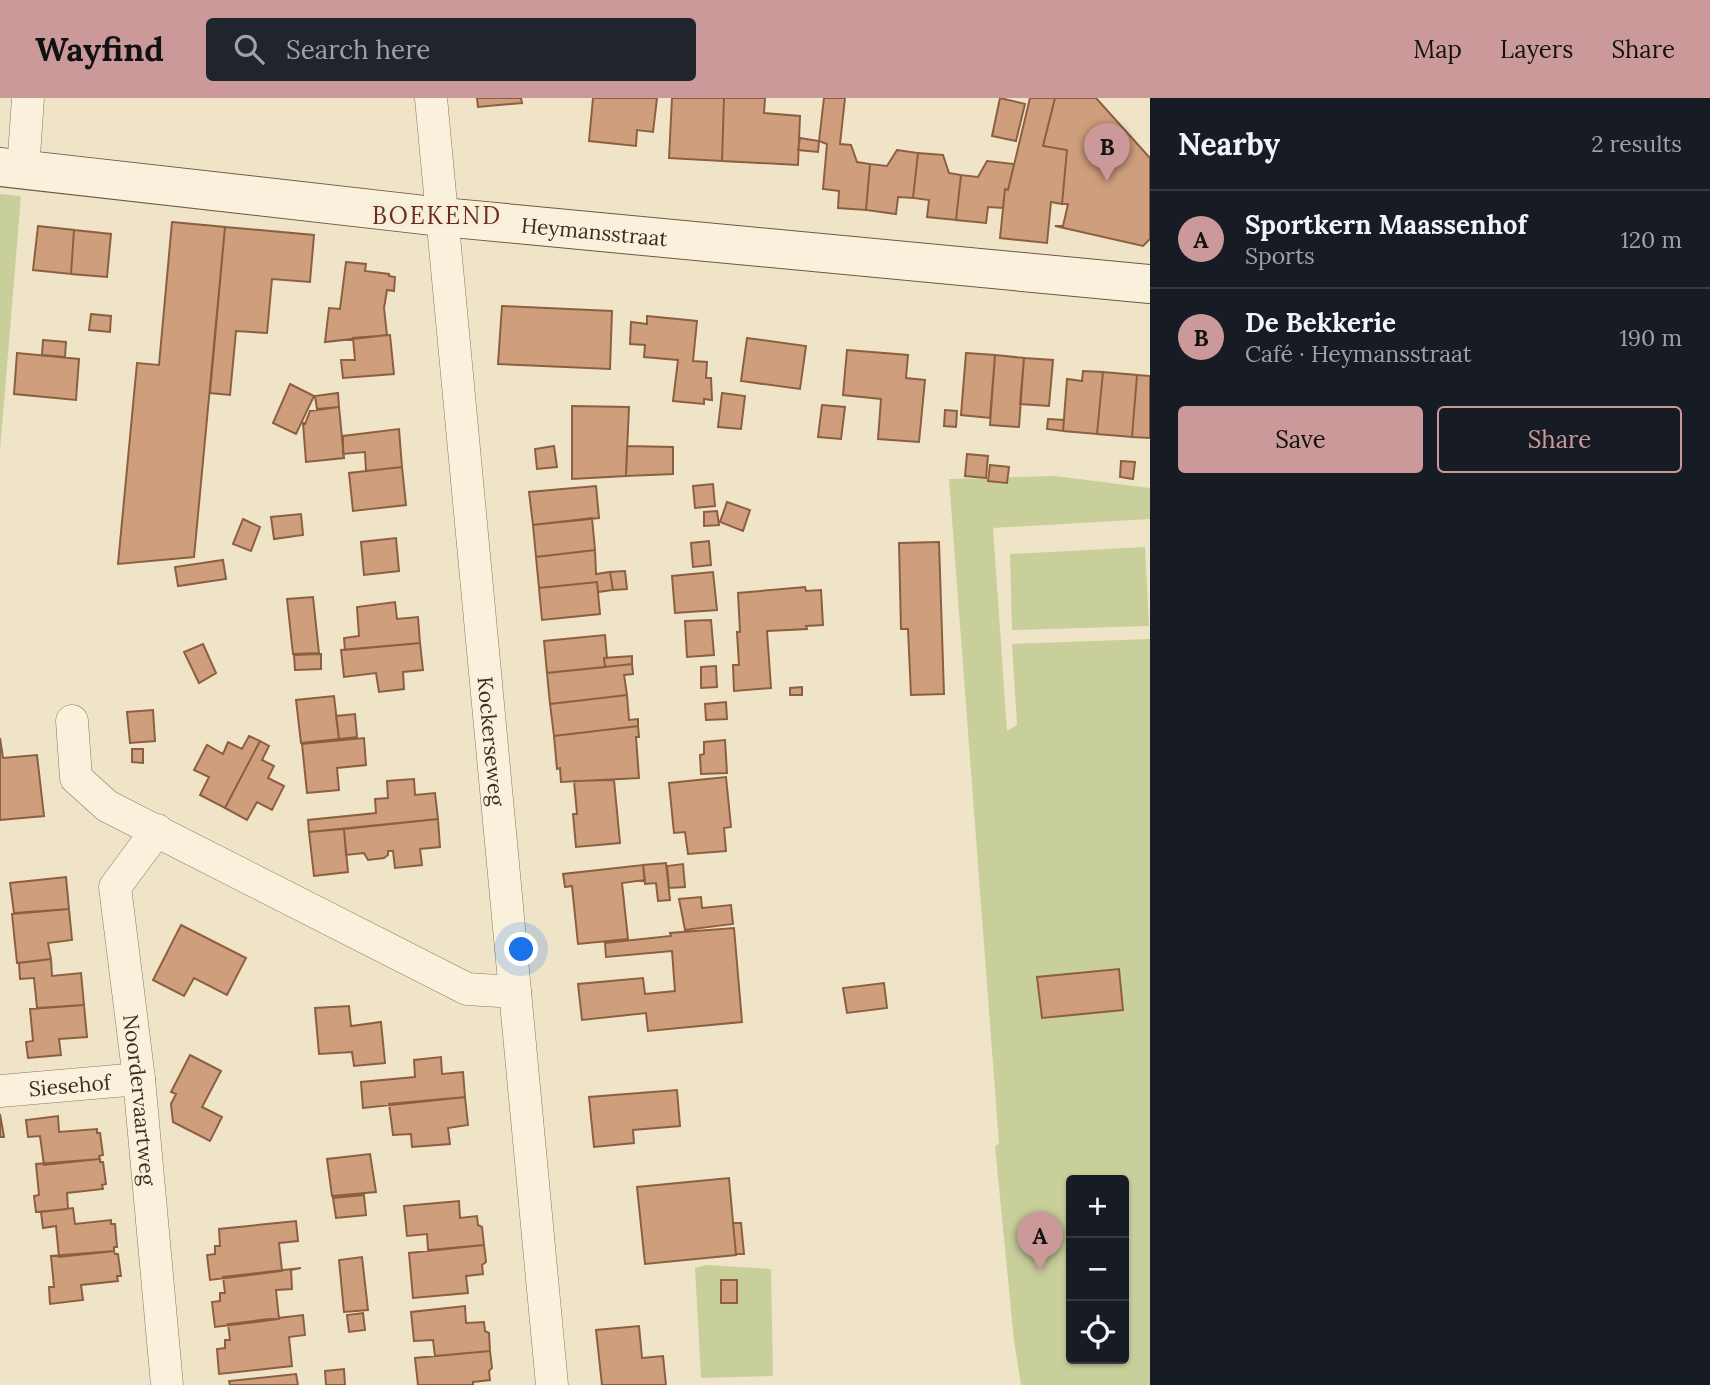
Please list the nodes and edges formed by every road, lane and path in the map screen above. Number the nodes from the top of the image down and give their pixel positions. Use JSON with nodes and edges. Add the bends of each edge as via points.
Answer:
{"nodes":[{"id":1,"x":29,"y":98,"type":"edge"},
{"id":2,"x":431,"y":98,"type":"edge"},
{"id":3,"x":11,"y":169,"type":"edge"},
{"id":4,"x":442,"y":217,"type":"junction"},
{"id":5,"x":1150,"y":284,"type":"edge"},
{"id":6,"x":72,"y":721,"type":"dead end"},
{"id":7,"x":157,"y":830,"type":"junction"},
{"id":8,"x":515,"y":992,"type":"junction"},
{"id":9,"x":139,"y":1079,"type":"junction"},
{"id":10,"x":0,"y":1091,"type":"edge"},
{"id":11,"x":167,"y":1385,"type":"edge"},
{"id":12,"x":552,"y":1385,"type":"edge"}],
"edges":[{"from":1,"to":3,"type":"street"},
{"from":2,"to":4,"type":"street","name":"Kockerseweg"},
{"from":3,"to":4,"type":"street","name":"Heymansstraat"},
{"from":4,"to":5,"type":"street","name":"Heymansstraat"},
{"from":4,"to":8,"type":"street","name":"Kockerseweg"},
{"from":6,"to":7,"type":"street","via":[[76,778],[107,807]]},
{"from":7,"to":8,"type":"street","via":[[467,989]]},
{"from":7,"to":9,"type":"street","name":"Noordervaartweg","via":[[115,887]]},
{"from":8,"to":12,"type":"street","name":"Kockerseweg"},
{"from":9,"to":10,"type":"street","name":"Siesehof"},
{"from":9,"to":11,"type":"street","name":"Noordervaartweg"}]}
